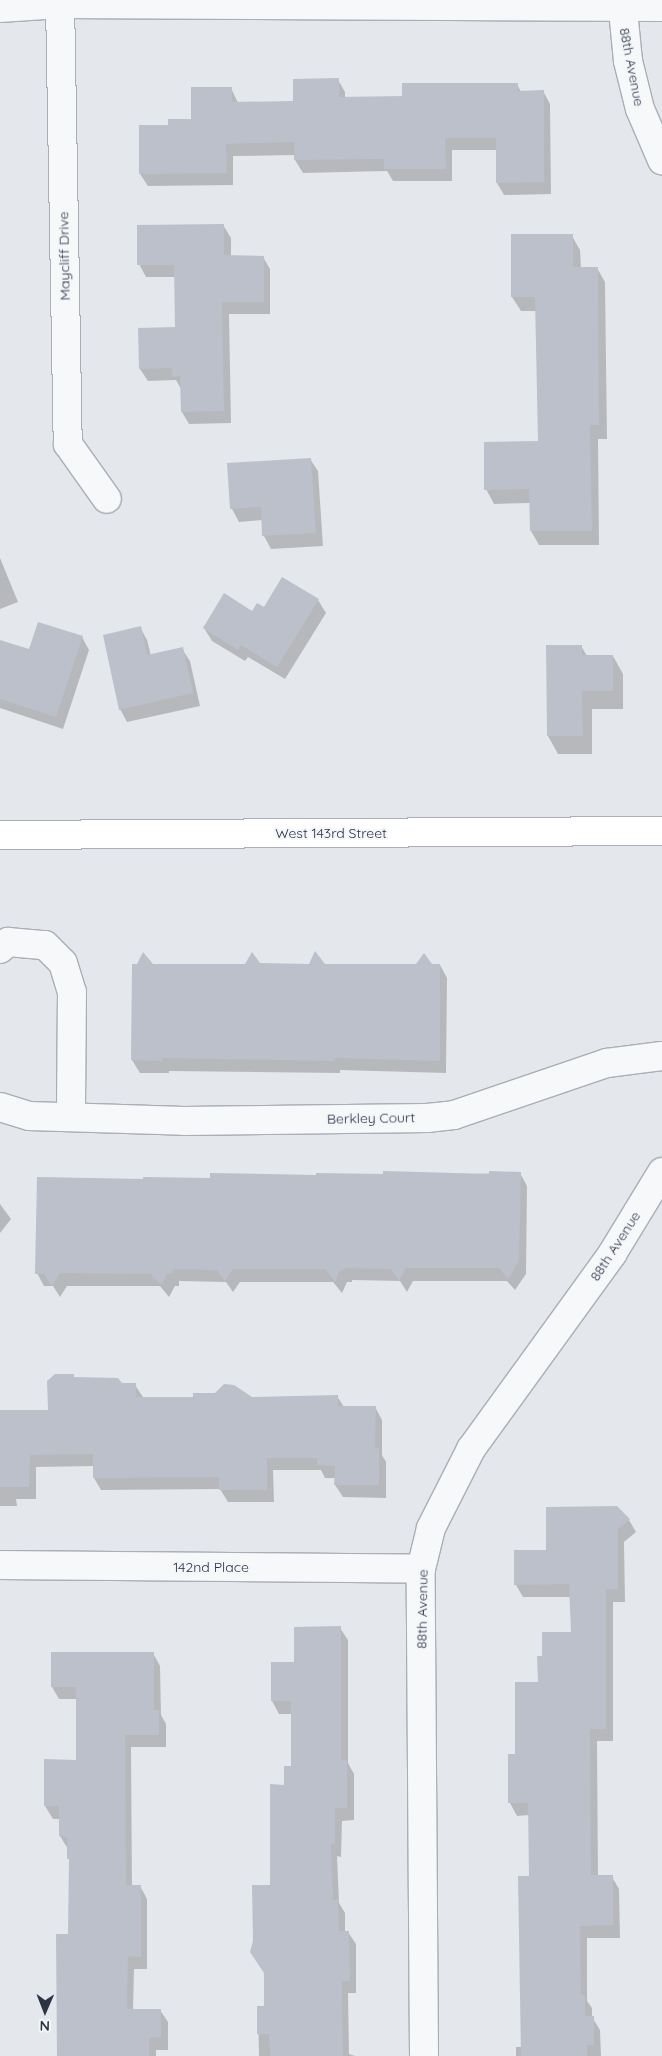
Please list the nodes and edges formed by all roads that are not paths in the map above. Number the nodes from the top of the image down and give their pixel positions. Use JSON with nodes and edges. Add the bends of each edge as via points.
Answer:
{"nodes":[{"id":1,"x":60,"y":2,"type":"edge"},
{"id":2,"x":622,"y":4,"type":"edge"},
{"id":3,"x":662,"y":7,"type":"edge"},
{"id":4,"x":0,"y":8,"type":"edge"},
{"id":5,"x":662,"y":160,"type":"edge"},
{"id":6,"x":107,"y":499,"type":"dead end"},
{"id":7,"x":662,"y":830,"type":"edge"},
{"id":8,"x":0,"y":835,"type":"edge"},
{"id":9,"x":0,"y":949,"type":"edge"},
{"id":10,"x":662,"y":1056,"type":"edge"},
{"id":11,"x":0,"y":1107,"type":"edge"},
{"id":12,"x":71,"y":1117,"type":"junction"},
{"id":13,"x":662,"y":1172,"type":"edge"},
{"id":14,"x":0,"y":1565,"type":"edge"},
{"id":15,"x":422,"y":1569,"type":"junction"},
{"id":16,"x":424,"y":2056,"type":"edge"}],
"edges":[{"from":1,"to":2,"type":"street"},
{"from":1,"to":4,"type":"street"},
{"from":1,"to":6,"type":"street","name":"Maycliff Drive","via":[[68,444]]},
{"from":2,"to":3,"type":"street"},
{"from":2,"to":5,"type":"street","name":"88th Avenue","via":[[628,61],[640,109]]},
{"from":7,"to":8,"type":"main road","name":"West 143rd Street"},
{"from":9,"to":12,"type":"street","via":[[8,942],[45,945],[63,963],[72,992]]},
{"from":10,"to":12,"type":"street","name":"Berkley Court","via":[[607,1063],[454,1115],[427,1118],[184,1121]]},
{"from":11,"to":12,"type":"street","name":"Berkley Court","via":[[28,1116]]},
{"from":13,"to":15,"type":"street","name":"88th Avenue","via":[[612,1254],[471,1448],[431,1528]]},
{"from":14,"to":15,"type":"street","name":"142nd Place"},
{"from":15,"to":16,"type":"street","name":"88th Avenue"}]}
